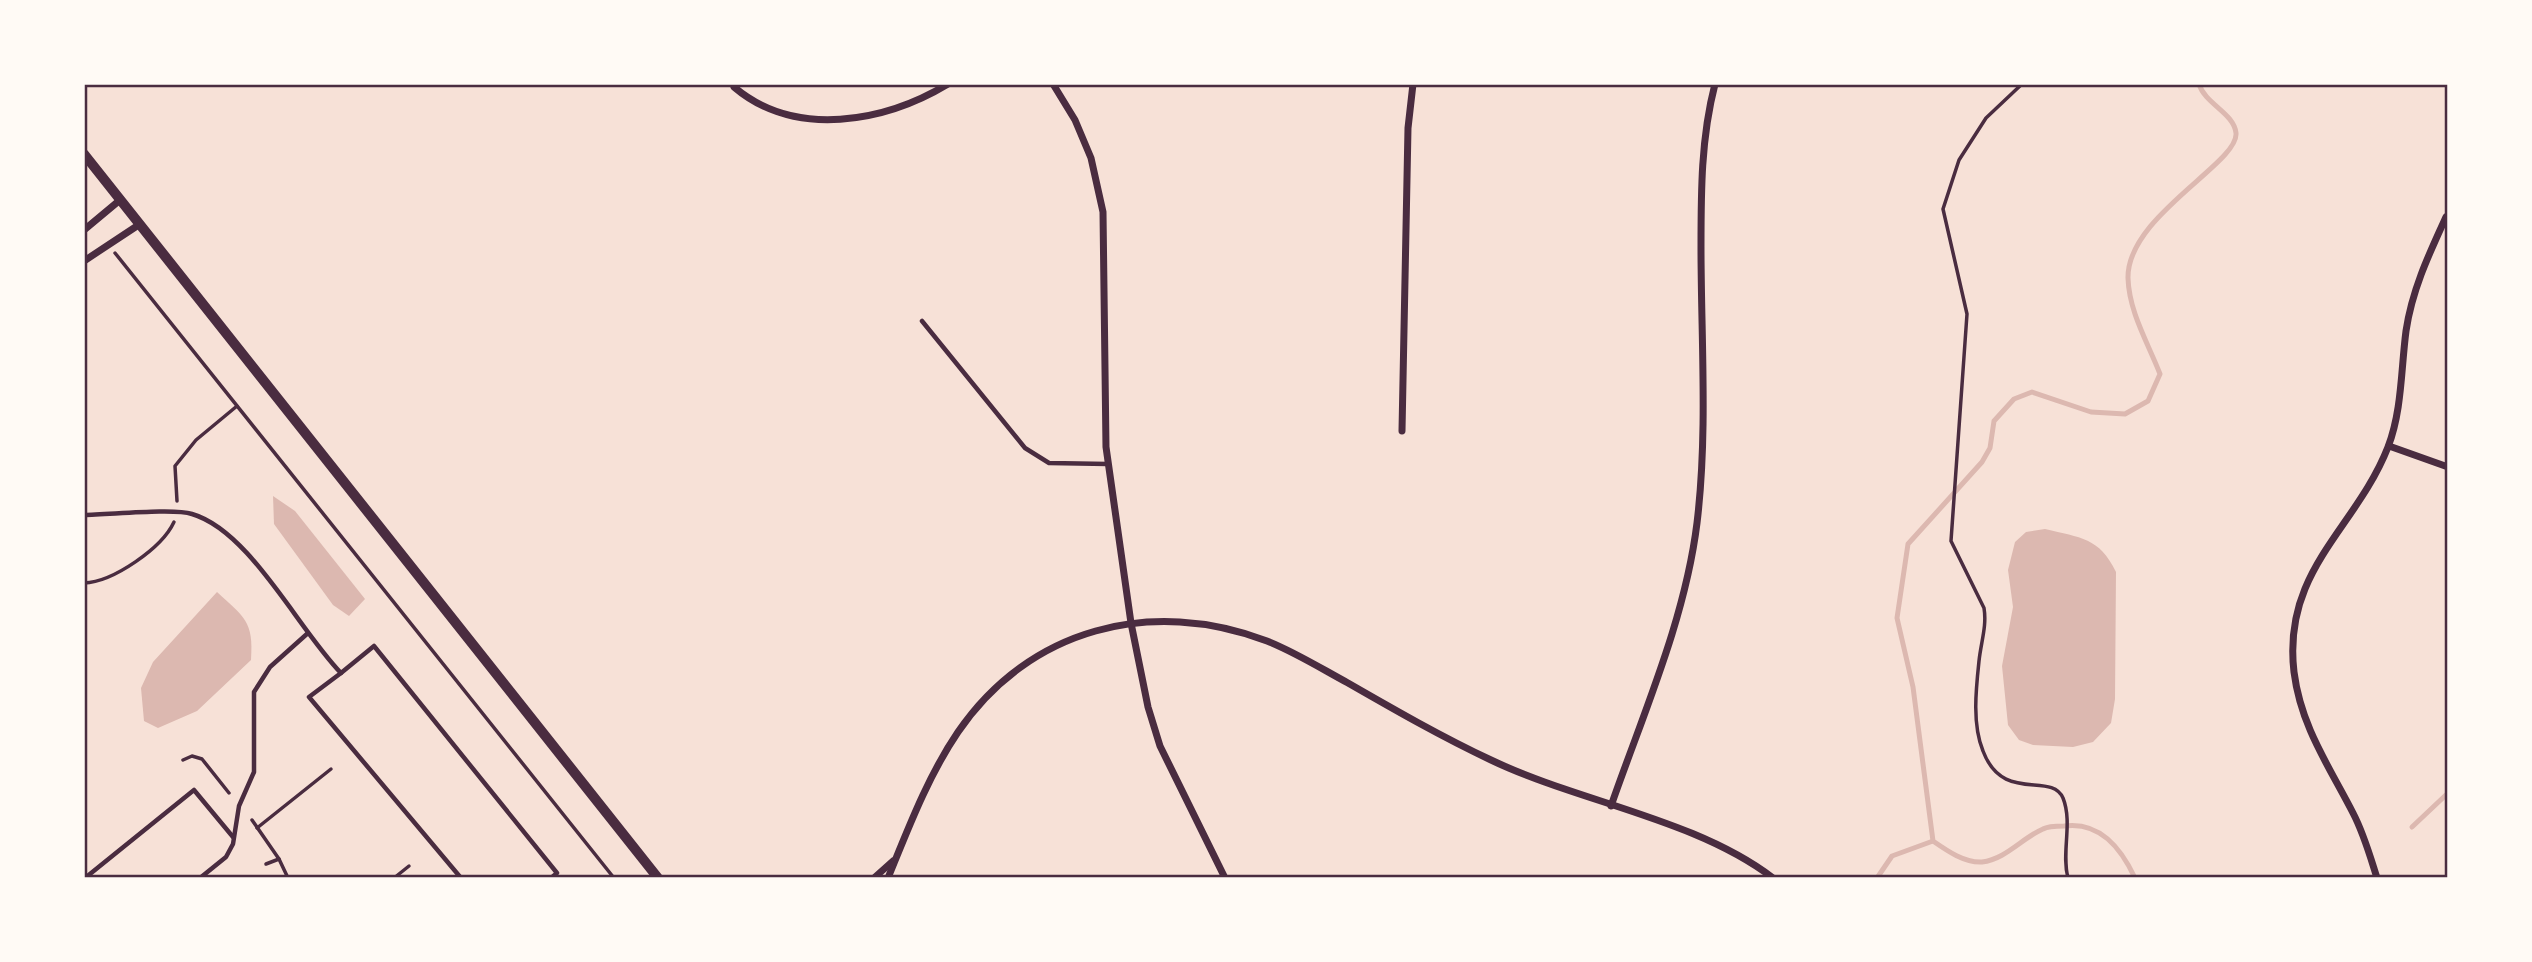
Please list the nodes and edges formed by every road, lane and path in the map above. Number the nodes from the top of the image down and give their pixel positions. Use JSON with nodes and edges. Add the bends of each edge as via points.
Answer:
{"nodes":[{"id":1,"x":948,"y":84,"type":"edge"},
{"id":2,"x":1053,"y":84,"type":"edge"},
{"id":3,"x":1413,"y":84,"type":"edge"},
{"id":4,"x":1715,"y":84,"type":"edge"},
{"id":5,"x":2022,"y":84,"type":"edge"},
{"id":6,"x":734,"y":87,"type":"dead end"},
{"id":7,"x":84,"y":154,"type":"edge"},
{"id":8,"x":120,"y":200,"type":"junction"},
{"id":9,"x":2446,"y":216,"type":"dead end"},
{"id":10,"x":140,"y":224,"type":"junction"},
{"id":11,"x":84,"y":230,"type":"edge"},
{"id":12,"x":114,"y":253,"type":"dead end"},
{"id":13,"x":84,"y":261,"type":"edge"},
{"id":14,"x":922,"y":320,"type":"dead end"},
{"id":15,"x":1402,"y":431,"type":"dead end"},
{"id":16,"x":2389,"y":446,"type":"junction"},
{"id":17,"x":1109,"y":464,"type":"junction"},
{"id":18,"x":2448,"y":467,"type":"edge"},
{"id":19,"x":84,"y":515,"type":"edge"},
{"id":20,"x":1132,"y":623,"type":"junction"},
{"id":21,"x":308,"y":633,"type":"junction"},
{"id":22,"x":341,"y":673,"type":"junction"},
{"id":23,"x":183,"y":760,"type":"dead end"},
{"id":24,"x":331,"y":769,"type":"dead end"},
{"id":25,"x":229,"y":793,"type":"dead end"},
{"id":26,"x":1611,"y":806,"type":"junction"},
{"id":27,"x":251,"y":820,"type":"dead end"},
{"id":28,"x":257,"y":828,"type":"junction"},
{"id":29,"x":234,"y":838,"type":"junction"},
{"id":30,"x":897,"y":858,"type":"junction"},
{"id":31,"x":279,"y":859,"type":"junction"},
{"id":32,"x":266,"y":864,"type":"dead end"},
{"id":33,"x":408,"y":866,"type":"dead end"},
{"id":34,"x":85,"y":878,"type":"edge"},
{"id":35,"x":200,"y":878,"type":"edge"},
{"id":36,"x":288,"y":878,"type":"edge"},
{"id":37,"x":394,"y":878,"type":"edge"},
{"id":38,"x":461,"y":878,"type":"edge"},
{"id":39,"x":551,"y":878,"type":"edge"},
{"id":40,"x":614,"y":878,"type":"edge"},
{"id":41,"x":658,"y":878,"type":"edge"},
{"id":42,"x":874,"y":878,"type":"edge"},
{"id":43,"x":888,"y":878,"type":"edge"},
{"id":44,"x":1225,"y":878,"type":"edge"},
{"id":45,"x":1773,"y":878,"type":"edge"},
{"id":46,"x":2068,"y":878,"type":"edge"},
{"id":47,"x":2377,"y":878,"type":"edge"}],
"edges":[{"from":1,"to":6,"type":"street","via":[[873,115],[818,120],[777,112],[751,101]]},
{"from":2,"to":17,"type":"street","via":[[1091,158],[1103,212]]},
{"from":3,"to":15,"type":"street","via":[[1407,142]]},
{"from":4,"to":26,"type":"street","via":[[1701,186],[1697,522],[1677,617]]},
{"from":5,"to":46,"type":"path","via":[[1986,118],[1959,160],[1943,209],[1967,314],[1951,541],[1986,620],[1976,729],[1983,753],[2008,782],[2047,785],[2062,796]]},
{"from":7,"to":8,"type":"street"},
{"from":8,"to":10,"type":"street"},
{"from":8,"to":11,"type":"street"},
{"from":9,"to":16,"type":"street","via":[[2412,301]]},
{"from":10,"to":13,"type":"street"},
{"from":10,"to":41,"type":"street"},
{"from":12,"to":40,"type":"path"},
{"from":14,"to":17,"type":"lane","via":[[1030,453],[1049,463]]},
{"from":16,"to":18,"type":"street"},
{"from":16,"to":47,"type":"street","via":[[2372,481],[2322,553],[2300,605],[2294,633],[2294,670],[2307,726],[2354,815]]},
{"from":17,"to":20,"type":"street"},
{"from":19,"to":21,"type":"lane","via":[[189,513],[214,523],[242,547]]},
{"from":20,"to":26,"type":"street","via":[[1202,622],[1270,642],[1491,760]]},
{"from":20,"to":30,"type":"street","via":[[1064,642],[995,689],[947,750]]},
{"from":20,"to":44,"type":"street","via":[[1160,746]]},
{"from":21,"to":22,"type":"lane"},
{"from":21,"to":29,"type":"lane","via":[[270,667],[254,692],[254,772],[239,806]]},
{"from":22,"to":38,"type":"lane","via":[[309,697]]},
{"from":22,"to":39,"type":"lane","via":[[374,646],[557,873]]},
{"from":23,"to":25,"type":"path","via":[[192,756],[202,759]]},
{"from":24,"to":28,"type":"path"},
{"from":26,"to":45,"type":"street","via":[[1709,841]]},
{"from":27,"to":28,"type":"path"},
{"from":28,"to":31,"type":"path"},
{"from":29,"to":34,"type":"lane","via":[[194,790]]},
{"from":29,"to":35,"type":"lane","via":[[226,857]]},
{"from":30,"to":42,"type":"street"},
{"from":30,"to":43,"type":"street"},
{"from":31,"to":32,"type":"path"},
{"from":31,"to":36,"type":"path"},
{"from":33,"to":37,"type":"path"}]}
